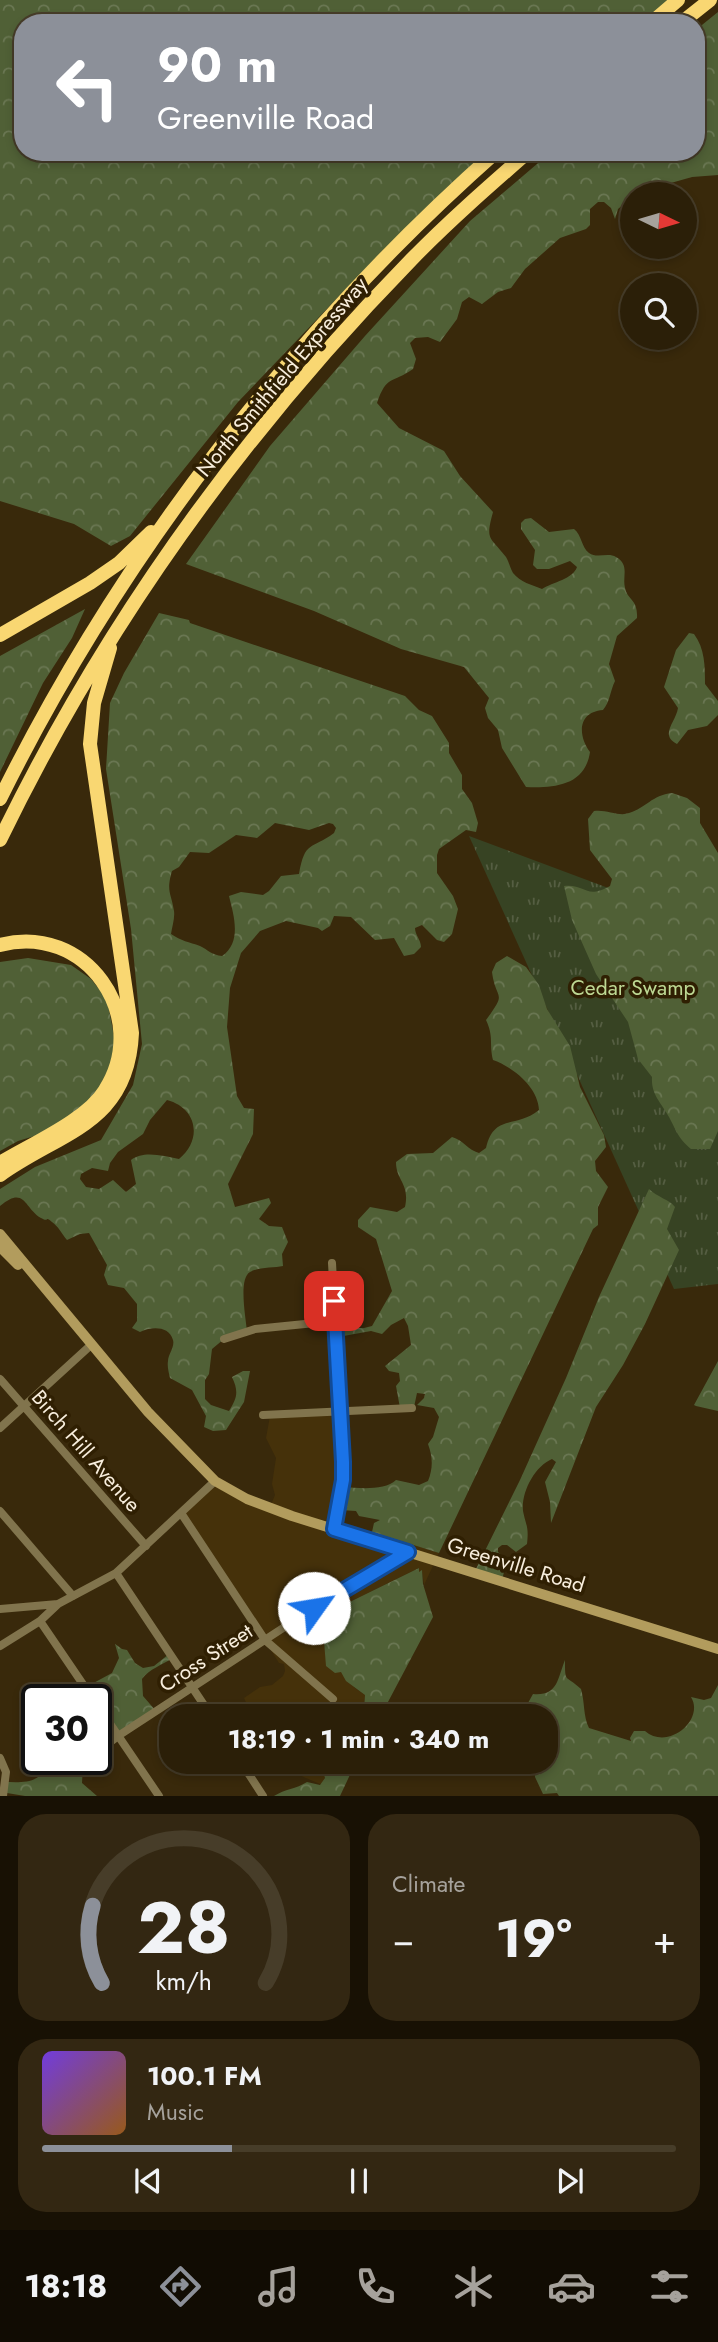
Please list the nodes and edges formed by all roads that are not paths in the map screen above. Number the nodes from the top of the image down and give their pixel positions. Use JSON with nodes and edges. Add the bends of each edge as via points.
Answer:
{"nodes":[{"id":1,"x":678,"y":0,"type":"edge"},
{"id":2,"x":710,"y":0,"type":"edge"},
{"id":3,"x":661,"y":14,"type":"edge"},
{"id":4,"x":692,"y":14,"type":"edge"},
{"id":5,"x":486,"y":161,"type":"edge"},
{"id":6,"x":518,"y":161,"type":"edge"},
{"id":7,"x":176,"y":506,"type":"junction"},
{"id":8,"x":115,"y":634,"type":"junction"},
{"id":9,"x":0,"y":635,"type":"edge"},
{"id":10,"x":0,"y":799,"type":"edge"},
{"id":11,"x":0,"y":840,"type":"edge"},
{"id":12,"x":0,"y":945,"type":"edge"},
{"id":13,"x":0,"y":1163,"type":"edge"},
{"id":14,"x":0,"y":1175,"type":"edge"},
{"id":15,"x":0,"y":1234,"type":"edge"},
{"id":16,"x":0,"y":1248,"type":"edge"},
{"id":17,"x":332,"y":1262,"type":"dead end"},
{"id":18,"x":55,"y":1302,"type":"junction"},
{"id":19,"x":335,"y":1321,"type":"junction"},
{"id":20,"x":224,"y":1339,"type":"dead end"},
{"id":21,"x":91,"y":1345,"type":"junction"},
{"id":22,"x":0,"y":1380,"type":"edge"},
{"id":23,"x":24,"y":1407,"type":"junction"},
{"id":24,"x":412,"y":1408,"type":"dead end"},
{"id":25,"x":341,"y":1411,"type":"junction"},
{"id":26,"x":263,"y":1415,"type":"dead end"},
{"id":27,"x":0,"y":1428,"type":"edge"},
{"id":28,"x":215,"y":1481,"type":"junction"},
{"id":29,"x":0,"y":1511,"type":"edge"},
{"id":30,"x":181,"y":1513,"type":"junction"},
{"id":31,"x":334,"y":1529,"type":"junction"},
{"id":32,"x":146,"y":1546,"type":"junction"},
{"id":33,"x":408,"y":1552,"type":"junction"},
{"id":34,"x":116,"y":1573,"type":"junction"},
{"id":35,"x":73,"y":1596,"type":"junction"},
{"id":36,"x":58,"y":1604,"type":"junction"},
{"id":37,"x":0,"y":1609,"type":"edge"},
{"id":38,"x":40,"y":1621,"type":"junction"},
{"id":39,"x":265,"y":1640,"type":"junction"},
{"id":40,"x":0,"y":1646,"type":"edge"},
{"id":41,"x":718,"y":1649,"type":"edge"},
{"id":42,"x":83,"y":1684,"type":"edge"},
{"id":43,"x":192,"y":1687,"type":"junction"},
{"id":44,"x":333,"y":1699,"type":"dead end"},
{"id":45,"x":203,"y":1704,"type":"edge"},
{"id":46,"x":112,"y":1726,"type":"edge"},
{"id":47,"x":118,"y":1735,"type":"junction"},
{"id":48,"x":112,"y":1740,"type":"edge"},
{"id":49,"x":0,"y":1758,"type":"edge"},
{"id":50,"x":248,"y":1774,"type":"edge"},
{"id":51,"x":3,"y":1796,"type":"edge"},
{"id":52,"x":159,"y":1796,"type":"edge"},
{"id":53,"x":262,"y":1796,"type":"edge"}],
"edges":[{"from":1,"to":3,"type":"highway"},
{"from":2,"to":4,"type":"highway"},
{"from":5,"to":7,"type":"highway","name":"North Smithfield Expressway","via":[[313,335]]},
{"from":6,"to":8,"type":"highway","name":"North Smithfield Expressway","via":[[412,260],[267,421],[177,537]]},
{"from":7,"to":9,"type":"highway","via":[[119,563]]},
{"from":7,"to":10,"type":"highway","name":"North Smithfield Expressway","via":[[74,664]]},
{"from":8,"to":11,"type":"highway","name":"North Smithfield Expressway","via":[[61,721]]},
{"from":8,"to":14,"type":"highway","via":[[94,703],[90,744],[132,1033],[129,1060],[119,1088],[97,1115]]},
{"from":12,"to":13,"type":"highway","via":[[34,942],[77,957],[103,980],[121,1029],[116,1066],[95,1103]]},
{"from":15,"to":18,"type":"main road","name":"Greenville Road"},
{"from":16,"to":18,"type":"main road","name":"Greenville Road"},
{"from":17,"to":19,"type":"street"},
{"from":18,"to":21,"type":"main road","name":"Greenville Road"},
{"from":19,"to":20,"type":"street","via":[[255,1329]]},
{"from":19,"to":25,"type":"street"},
{"from":21,"to":23,"type":"street"},
{"from":21,"to":28,"type":"main road","name":"Greenville Road"},
{"from":22,"to":23,"type":"street","name":"Birch Hill Avenue"},
{"from":23,"to":27,"type":"street"},
{"from":23,"to":32,"type":"street","name":"Birch Hill Avenue"},
{"from":24,"to":25,"type":"street"},
{"from":25,"to":26,"type":"street"},
{"from":25,"to":31,"type":"street","via":[[343,1480]]},
{"from":28,"to":30,"type":"street"},
{"from":28,"to":31,"type":"main road","name":"Greenville Road","via":[[267,1507]]},
{"from":29,"to":35,"type":"street"},
{"from":30,"to":32,"type":"street"},
{"from":30,"to":39,"type":"street"},
{"from":31,"to":33,"type":"main road","name":"Greenville Road"},
{"from":32,"to":34,"type":"street"},
{"from":33,"to":39,"type":"street","name":"Cross Street"},
{"from":33,"to":41,"type":"main road","name":"Greenville Road"},
{"from":34,"to":35,"type":"street"},
{"from":34,"to":43,"type":"street"},
{"from":35,"to":36,"type":"street"},
{"from":36,"to":37,"type":"street"},
{"from":36,"to":38,"type":"street"},
{"from":38,"to":40,"type":"street"},
{"from":38,"to":42,"type":"street"},
{"from":39,"to":43,"type":"street","name":"Cross Street"},
{"from":39,"to":44,"type":"street"},
{"from":43,"to":45,"type":"street"},
{"from":43,"to":47,"type":"street","name":"Cross Street"},
{"from":46,"to":47,"type":"street"},
{"from":47,"to":48,"type":"street","name":"Cross Street"},
{"from":47,"to":52,"type":"street"},
{"from":49,"to":51,"type":"street","via":[[6,1772]]},
{"from":50,"to":53,"type":"street"}]}
